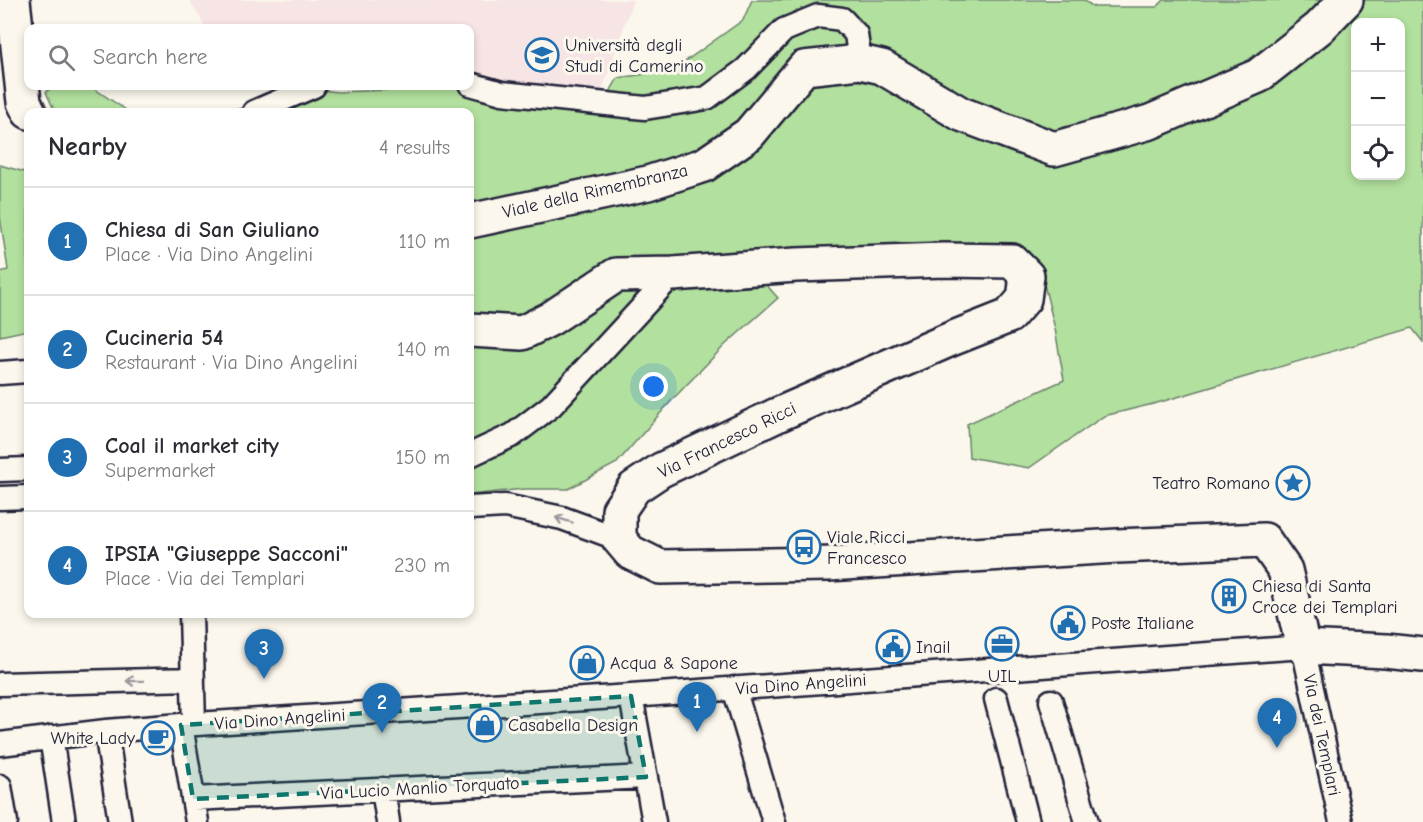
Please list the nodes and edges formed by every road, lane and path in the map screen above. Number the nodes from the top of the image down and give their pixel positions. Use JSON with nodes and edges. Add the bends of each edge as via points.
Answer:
{"nodes":[{"id":1,"x":13,"y":0,"type":"edge"},
{"id":2,"x":1346,"y":0,"type":"edge"},
{"id":3,"x":860,"y":62,"type":"junction"},
{"id":4,"x":474,"y":85,"type":"edge"},
{"id":5,"x":305,"y":90,"type":"edge"},
{"id":6,"x":27,"y":108,"type":"edge"},
{"id":7,"x":263,"y":108,"type":"edge"},
{"id":8,"x":474,"y":220,"type":"edge"},
{"id":9,"x":673,"y":274,"type":"junction"},
{"id":10,"x":474,"y":330,"type":"edge"},
{"id":11,"x":24,"y":371,"type":"edge"},
{"id":12,"x":0,"y":373,"type":"edge"},
{"id":13,"x":474,"y":452,"type":"edge"},
{"id":14,"x":24,"y":469,"type":"edge"},
{"id":15,"x":0,"y":470,"type":"edge"},
{"id":16,"x":24,"y":497,"type":"edge"},
{"id":17,"x":0,"y":498,"type":"edge"},
{"id":18,"x":474,"y":508,"type":"edge"},
{"id":19,"x":620,"y":539,"type":"junction"},
{"id":20,"x":191,"y":618,"type":"edge"},
{"id":21,"x":1303,"y":647,"type":"junction"},
{"id":22,"x":1423,"y":655,"type":"edge"},
{"id":23,"x":193,"y":679,"type":"junction"},
{"id":24,"x":0,"y":684,"type":"edge"},
{"id":25,"x":735,"y":688,"type":"junction"},
{"id":26,"x":631,"y":696,"type":"junction"},
{"id":27,"x":996,"y":699,"type":"dead end"},
{"id":28,"x":1051,"y":701,"type":"dead end"},
{"id":29,"x":187,"y":725,"type":"junction"},
{"id":30,"x":106,"y":731,"type":"junction"},
{"id":31,"x":51,"y":737,"type":"junction"},
{"id":32,"x":0,"y":744,"type":"edge"},
{"id":33,"x":646,"y":777,"type":"junction"},
{"id":34,"x":0,"y":786,"type":"edge"},
{"id":35,"x":384,"y":789,"type":"junction"},
{"id":36,"x":193,"y":799,"type":"junction"},
{"id":37,"x":6,"y":822,"type":"edge"},
{"id":38,"x":64,"y":822,"type":"edge"},
{"id":39,"x":120,"y":822,"type":"edge"},
{"id":40,"x":197,"y":822,"type":"edge"},
{"id":41,"x":388,"y":822,"type":"edge"},
{"id":42,"x":654,"y":822,"type":"edge"},
{"id":43,"x":774,"y":822,"type":"edge"},
{"id":44,"x":1028,"y":822,"type":"edge"},
{"id":45,"x":1087,"y":822,"type":"edge"},
{"id":46,"x":1341,"y":822,"type":"edge"}],
"edges":[{"from":1,"to":6,"type":"street"},
{"from":2,"to":3,"type":"street","via":[[1319,28],[1258,76],[1150,122],[1054,149],[961,114],[882,67]]},
{"from":3,"to":4,"type":"street","via":[[856,34],[842,19],[818,16],[784,30],[746,69],[707,98],[645,108],[502,93]]},
{"from":3,"to":8,"type":"street","name":"Viale della Rimembranza","via":[[804,68],[749,134],[704,165],[648,183]]},
{"from":5,"to":7,"type":"street"},
{"from":9,"to":10,"type":"street","via":[[616,275],[522,333]]},
{"from":9,"to":13,"type":"street","via":[[551,406],[513,435]]},
{"from":9,"to":19,"type":"street","name":"Via Francesco Ricci","via":[[944,260],[1012,261],[1027,276],[1024,298],[1009,315],[777,415],[661,470],[634,488],[619,510]]},
{"from":11,"to":12,"type":"street"},
{"from":14,"to":15,"type":"street"},
{"from":16,"to":17,"type":"street"},
{"from":19,"to":18,"type":"street","one_way":true,"via":[[562,518],[505,506]]},
{"from":19,"to":21,"type":"street","via":[[630,552],[660,567],[828,564],[1264,540],[1285,570]]},
{"from":20,"to":23,"type":"street"},
{"from":21,"to":22,"type":"street","name":"Via Dino Angelini"},
{"from":21,"to":25,"type":"street","name":"Via Dino Angelini"},
{"from":21,"to":46,"type":"street","name":"Via dei Templari"},
{"from":23,"to":24,"type":"street","one_way":true},
{"from":23,"to":29,"type":"street"},
{"from":25,"to":26,"type":"street","name":"Via Dino Angelini"},
{"from":25,"to":43,"type":"street"},
{"from":26,"to":29,"type":"street","name":"Via Dino Angelini"},
{"from":26,"to":33,"type":"street"},
{"from":27,"to":44,"type":"street"},
{"from":28,"to":45,"type":"street"},
{"from":29,"to":30,"type":"street","name":"Via Dino Angelini"},
{"from":29,"to":36,"type":"street"},
{"from":30,"to":31,"type":"street","name":"Via Dino Angelini"},
{"from":30,"to":39,"type":"street"},
{"from":31,"to":32,"type":"street","name":"Via Dino Angelini"},
{"from":31,"to":38,"type":"street"},
{"from":33,"to":35,"type":"street","name":"Via Lucio Manlio Torquato"},
{"from":33,"to":42,"type":"street"},
{"from":34,"to":37,"type":"street"},
{"from":35,"to":36,"type":"street","name":"Via Lucio Manlio Torquato"},
{"from":35,"to":41,"type":"street"},
{"from":36,"to":40,"type":"street"}]}
